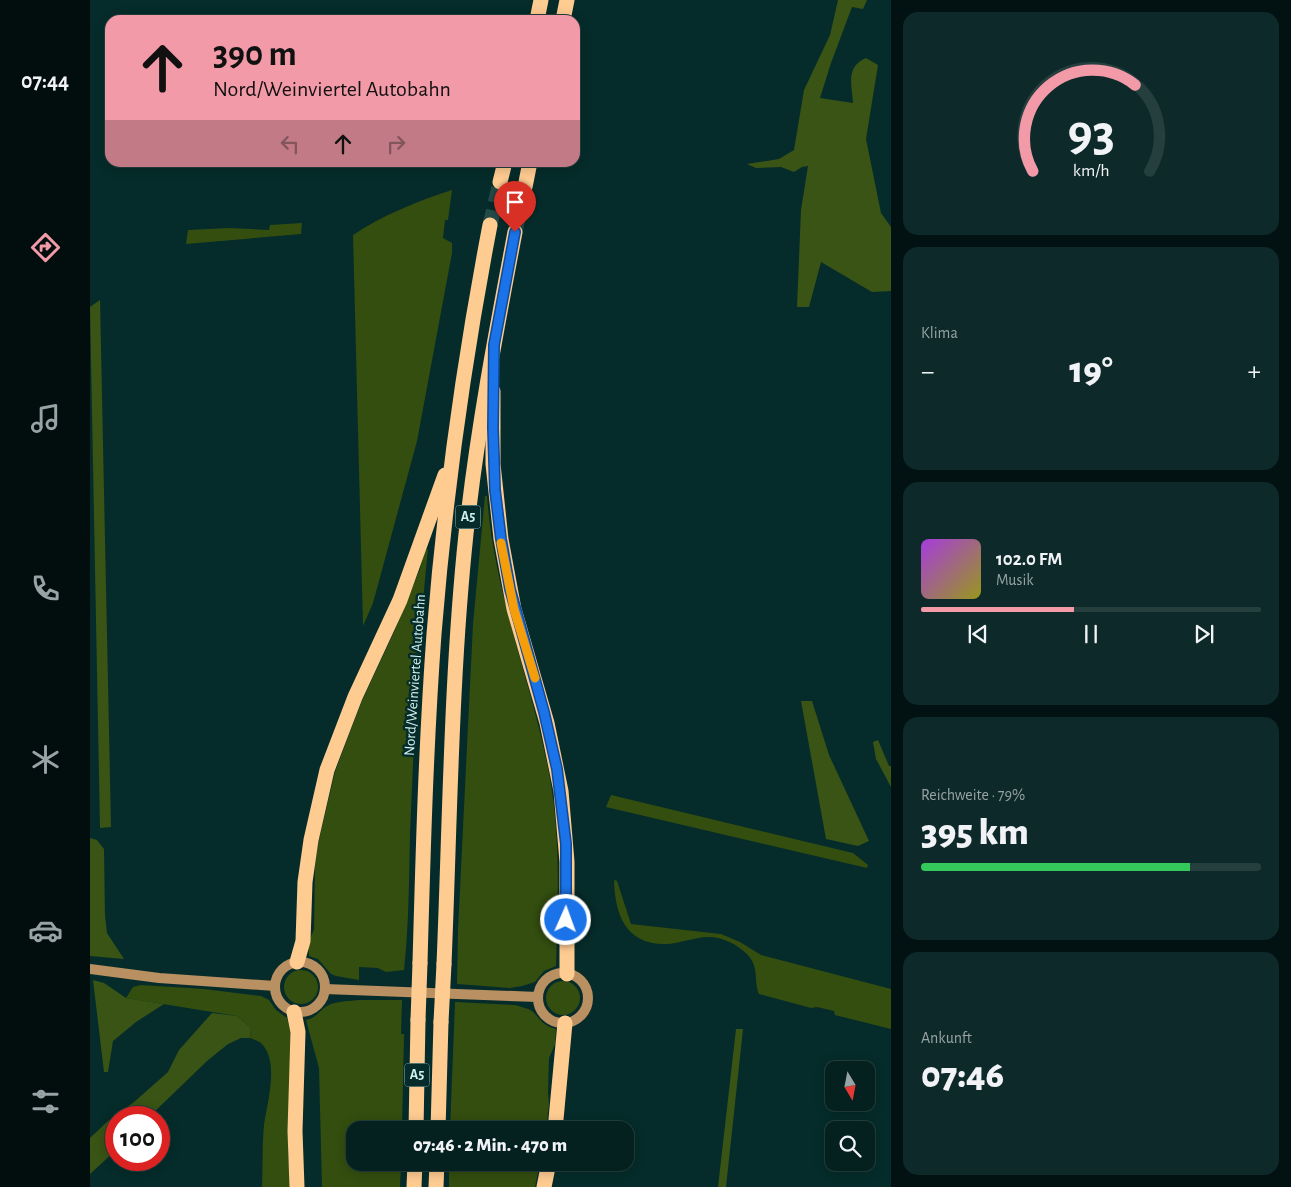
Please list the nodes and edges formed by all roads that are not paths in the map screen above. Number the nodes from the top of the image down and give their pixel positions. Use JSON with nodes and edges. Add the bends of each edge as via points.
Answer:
{"nodes":[{"id":1,"x":541,"y":0,"type":"edge"},
{"id":2,"x":567,"y":0,"type":"edge"},
{"id":3,"x":538,"y":15,"type":"edge"},
{"id":4,"x":564,"y":15,"type":"edge"},
{"id":5,"x":504,"y":167,"type":"edge"},
{"id":6,"x":529,"y":167,"type":"edge"},
{"id":7,"x":500,"y":182,"type":"tunnel mouth"},
{"id":8,"x":525,"y":187,"type":"tunnel mouth"},
{"id":9,"x":490,"y":225,"type":"tunnel mouth"},
{"id":10,"x":515,"y":232,"type":"tunnel mouth"},
{"id":11,"x":494,"y":345,"type":"junction"},
{"id":12,"x":452,"y":455,"type":"junction"},
{"id":13,"x":297,"y":962,"type":"junction"},
{"id":14,"x":90,"y":969,"type":"edge"},
{"id":15,"x":567,"y":974,"type":"junction"},
{"id":16,"x":275,"y":986,"type":"junction"},
{"id":17,"x":325,"y":989,"type":"junction"},
{"id":18,"x":538,"y":997,"type":"junction"},
{"id":19,"x":294,"y":1012,"type":"junction"},
{"id":20,"x":565,"y":1023,"type":"junction"},
{"id":21,"x":416,"y":1121,"type":"edge"},
{"id":22,"x":438,"y":1121,"type":"edge"},
{"id":23,"x":556,"y":1121,"type":"edge"},
{"id":24,"x":415,"y":1171,"type":"edge"},
{"id":25,"x":436,"y":1171,"type":"edge"},
{"id":26,"x":547,"y":1171,"type":"edge"},
{"id":27,"x":297,"y":1187,"type":"edge"},
{"id":28,"x":414,"y":1187,"type":"edge"},
{"id":29,"x":436,"y":1187,"type":"edge"},
{"id":30,"x":544,"y":1187,"type":"edge"}],
"edges":[{"from":1,"to":3,"type":"highway"},
{"from":2,"to":4,"type":"highway"},
{"from":5,"to":7,"type":"highway"},
{"from":6,"to":8,"type":"highway"},
{"from":9,"to":12,"type":"highway","name":"Nord/Weinviertel Autobahn","number":"A5"},
{"from":10,"to":11,"type":"highway","number":"A5"},
{"from":11,"to":15,"type":"highway","via":[[497,512],[511,596],[547,723],[559,784],[567,862]]},
{"from":11,"to":22,"type":"highway","number":"A5","bridge":true,"via":[[479,430],[461,596]]},
{"from":12,"to":13,"type":"highway","via":[[400,600],[355,697],[327,770],[311,840],[305,882],[303,941]]},
{"from":12,"to":21,"type":"highway","name":"Nord/Weinviertel Autobahn","number":"A5","bridge":true,"via":[[430,690]]},
{"from":13,"to":16,"type":"main road","via":[[280,972]]},
{"from":13,"to":17,"type":"main road","via":[[317,969],[322,974]]},
{"from":14,"to":16,"type":"main road"},
{"from":15,"to":18,"type":"main road","via":[[546,980]]},
{"from":15,"to":20,"type":"main road","via":[[584,986],[588,1000],[583,1013]]},
{"from":16,"to":19,"type":"main road","via":[[277,998]]},
{"from":17,"to":18,"type":"main road"},
{"from":17,"to":19,"type":"main road","via":[[324,996],[315,1007]]},
{"from":18,"to":20,"type":"main road","via":[[540,1008],[548,1018]]},
{"from":19,"to":27,"type":"highway","via":[[298,1032]]},
{"from":20,"to":23,"type":"highway"},
{"from":24,"to":28,"type":"highway"},
{"from":25,"to":29,"type":"highway"},
{"from":26,"to":30,"type":"highway"}]}
